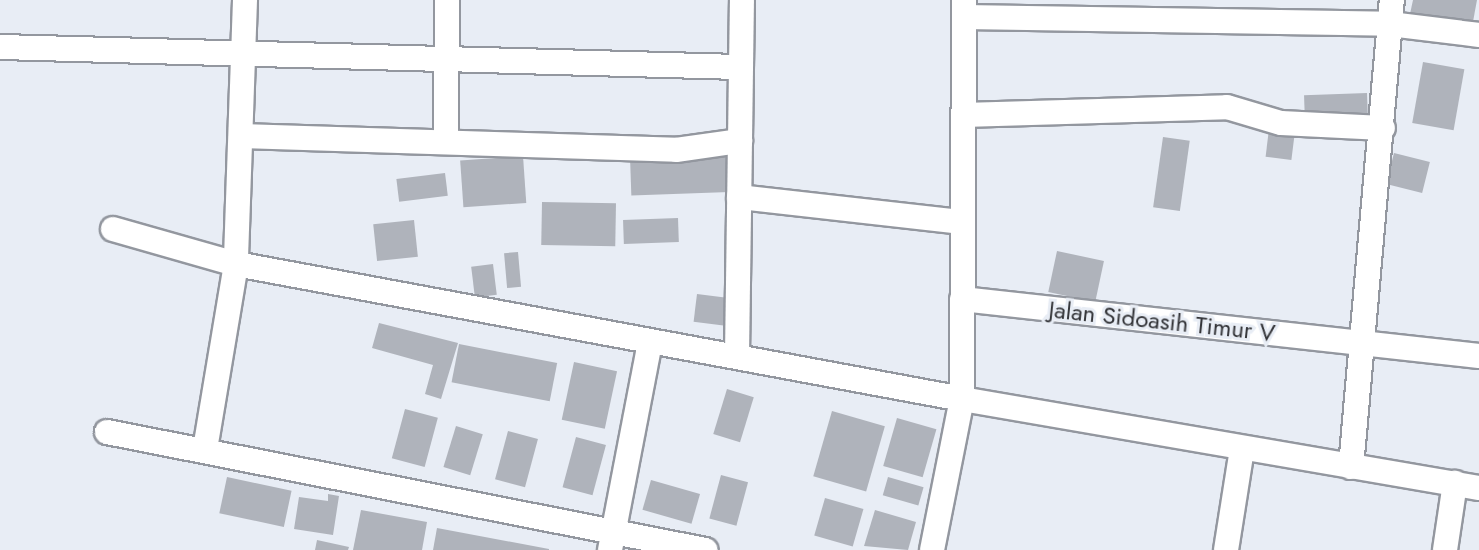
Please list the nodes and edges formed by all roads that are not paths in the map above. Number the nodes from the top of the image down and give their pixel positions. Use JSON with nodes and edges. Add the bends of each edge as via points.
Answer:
{"nodes":[{"id":1,"x":245,"y":0,"type":"edge"},
{"id":2,"x":447,"y":0,"type":"edge"},
{"id":3,"x":742,"y":0,"type":"edge"},
{"id":4,"x":1392,"y":0,"type":"edge"},
{"id":5,"x":964,"y":8,"type":"edge"},
{"id":6,"x":1209,"y":9,"type":"edge"},
{"id":7,"x":1390,"y":24,"type":"junction"},
{"id":8,"x":1479,"y":35,"type":"edge"},
{"id":9,"x":0,"y":47,"type":"edge"},
{"id":10,"x":244,"y":52,"type":"junction"},
{"id":11,"x":446,"y":59,"type":"junction"},
{"id":12,"x":741,"y":67,"type":"junction"},
{"id":13,"x":963,"y":115,"type":"junction"},
{"id":14,"x":1383,"y":128,"type":"junction"},
{"id":15,"x":241,"y":136,"type":"junction"},
{"id":16,"x":741,"y":141,"type":"junction"},
{"id":17,"x":446,"y":142,"type":"junction"},
{"id":18,"x":739,"y":197,"type":"junction"},
{"id":19,"x":962,"y":222,"type":"junction"},
{"id":20,"x":113,"y":229,"type":"dead end"},
{"id":21,"x":236,"y":264,"type":"junction"},
{"id":22,"x":962,"y":299,"type":"junction"},
{"id":23,"x":650,"y":342,"type":"junction"},
{"id":24,"x":1362,"y":343,"type":"junction"},
{"id":25,"x":737,"y":356,"type":"junction"},
{"id":26,"x":1479,"y":356,"type":"edge"},
{"id":27,"x":962,"y":399,"type":"junction"},
{"id":28,"x":107,"y":432,"type":"dead end"},
{"id":29,"x":1242,"y":449,"type":"junction"},
{"id":30,"x":205,"y":450,"type":"junction"},
{"id":31,"x":1351,"y":466,"type":"junction"},
{"id":32,"x":1455,"y":483,"type":"junction"},
{"id":33,"x":1479,"y":488,"type":"edge"},
{"id":34,"x":612,"y":541,"type":"edge"},
{"id":35,"x":705,"y":550,"type":"edge"},
{"id":36,"x":932,"y":550,"type":"edge"},
{"id":37,"x":1226,"y":550,"type":"edge"},
{"id":38,"x":1445,"y":550,"type":"edge"}],
"edges":[{"from":1,"to":10,"type":"street"},
{"from":2,"to":11,"type":"street"},
{"from":3,"to":12,"type":"street"},
{"from":4,"to":7,"type":"street"},
{"from":5,"to":6,"type":"street"},
{"from":5,"to":13,"type":"street"},
{"from":6,"to":7,"type":"street"},
{"from":7,"to":8,"type":"street"},
{"from":7,"to":14,"type":"street"},
{"from":9,"to":10,"type":"street"},
{"from":10,"to":11,"type":"street"},
{"from":10,"to":15,"type":"street"},
{"from":11,"to":12,"type":"street"},
{"from":11,"to":17,"type":"street"},
{"from":12,"to":16,"type":"street"},
{"from":13,"to":14,"type":"street","via":[[1227,107],[1281,123]]},
{"from":13,"to":19,"type":"street"},
{"from":14,"to":24,"type":"street"},
{"from":15,"to":17,"type":"street"},
{"from":15,"to":21,"type":"street"},
{"from":16,"to":17,"type":"street","via":[[676,150]]},
{"from":16,"to":18,"type":"street"},
{"from":18,"to":19,"type":"street"},
{"from":18,"to":25,"type":"street"},
{"from":19,"to":22,"type":"street"},
{"from":20,"to":21,"type":"street"},
{"from":21,"to":23,"type":"street"},
{"from":21,"to":30,"type":"street"},
{"from":22,"to":24,"type":"street","name":"Jalan Sidoasih Timur V"},
{"from":22,"to":27,"type":"street"},
{"from":23,"to":25,"type":"street"},
{"from":23,"to":34,"type":"street"},
{"from":24,"to":26,"type":"street","name":"Jalan Sidoasih Timur V"},
{"from":24,"to":31,"type":"street"},
{"from":25,"to":27,"type":"street"},
{"from":27,"to":29,"type":"street"},
{"from":27,"to":36,"type":"street"},
{"from":28,"to":30,"type":"street"},
{"from":29,"to":31,"type":"street"},
{"from":29,"to":37,"type":"street"},
{"from":30,"to":34,"type":"street"},
{"from":31,"to":32,"type":"street"},
{"from":32,"to":33,"type":"street"},
{"from":32,"to":38,"type":"street"},
{"from":34,"to":35,"type":"street"}]}
